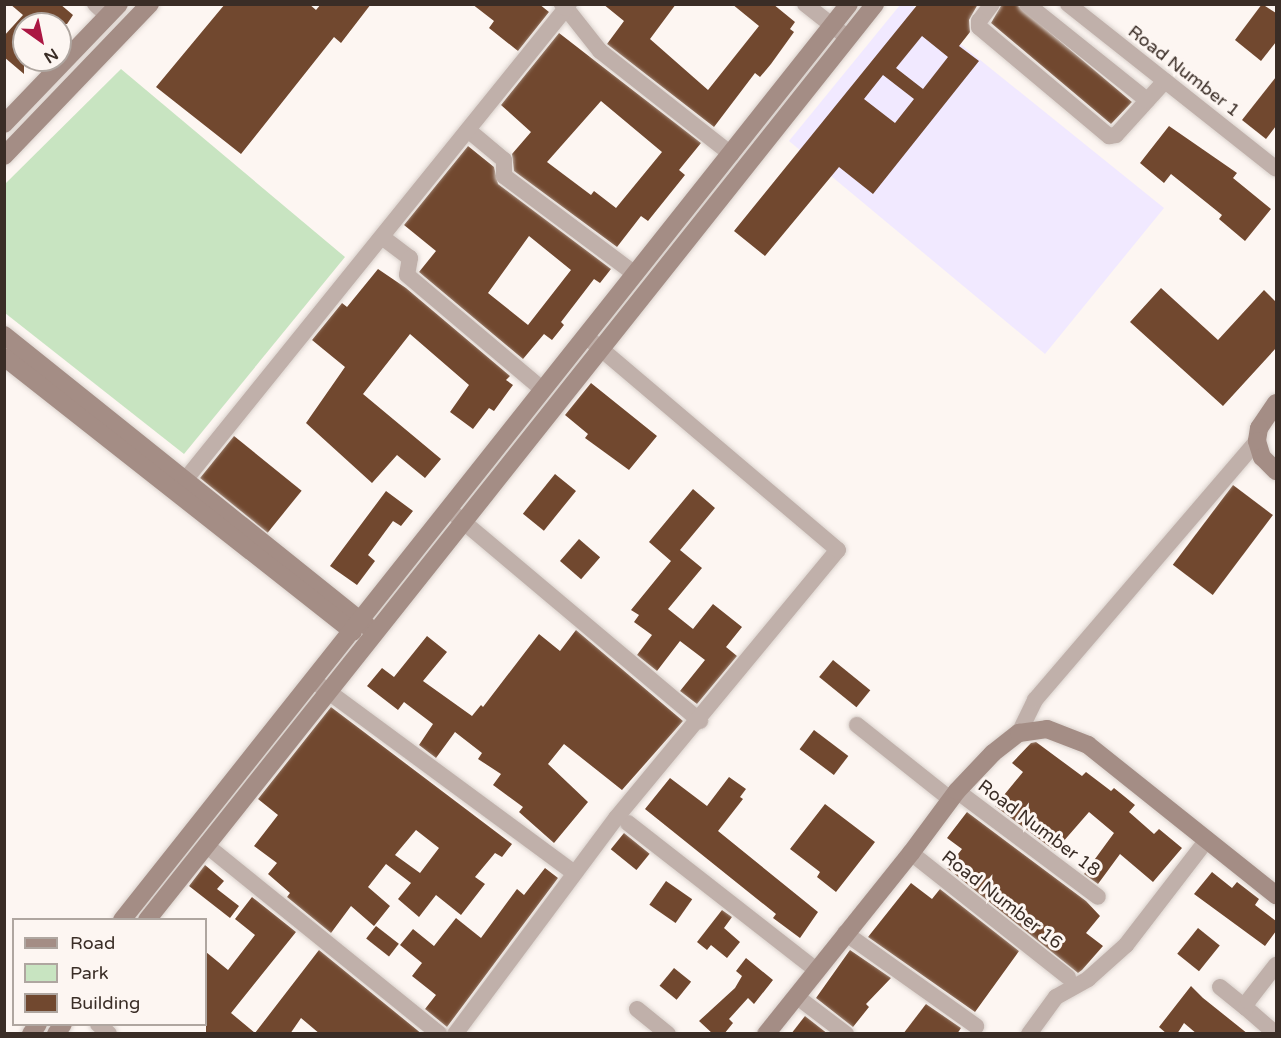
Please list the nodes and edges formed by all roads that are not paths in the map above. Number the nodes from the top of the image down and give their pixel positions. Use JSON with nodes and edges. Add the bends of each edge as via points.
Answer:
{"nodes":[{"id":1,"x":150,"y":4,"type":"edge"},
{"id":2,"x":805,"y":4,"type":"edge"},
{"id":3,"x":849,"y":4,"type":"edge"},
{"id":4,"x":875,"y":4,"type":"edge"},
{"id":5,"x":992,"y":4,"type":"edge"},
{"id":6,"x":1027,"y":4,"type":"edge"},
{"id":7,"x":1068,"y":4,"type":"edge"},
{"id":8,"x":566,"y":6,"type":"edge"},
{"id":9,"x":107,"y":8,"type":"edge"},
{"id":10,"x":832,"y":26,"type":"junction"},
{"id":11,"x":848,"y":39,"type":"junction"},
{"id":12,"x":1165,"y":81,"type":"junction"},
{"id":13,"x":1148,"y":100,"type":"junction"},
{"id":14,"x":4,"y":124,"type":"edge"},
{"id":15,"x":468,"y":130,"type":"junction"},
{"id":16,"x":8,"y":146,"type":"edge"},
{"id":17,"x":730,"y":154,"type":"junction"},
{"id":18,"x":1276,"y":169,"type":"edge"},
{"id":19,"x":382,"y":237,"type":"junction"},
{"id":20,"x":635,"y":274,"type":"junction"},
{"id":21,"x":4,"y":335,"type":"edge"},
{"id":22,"x":586,"y":336,"type":"junction"},
{"id":23,"x":602,"y":349,"type":"junction"},
{"id":24,"x":4,"y":357,"type":"edge"},
{"id":25,"x":543,"y":390,"type":"junction"},
{"id":26,"x":1276,"y":403,"type":"edge"},
{"id":27,"x":1257,"y":441,"type":"junction"},
{"id":28,"x":1276,"y":471,"type":"edge"},
{"id":29,"x":185,"y":480,"type":"junction"},
{"id":30,"x":448,"y":509,"type":"junction"},
{"id":31,"x":464,"y":521,"type":"junction"},
{"id":32,"x":355,"y":626,"type":"junction"},
{"id":33,"x":370,"y":637,"type":"junction"},
{"id":34,"x":312,"y":680,"type":"junction"},
{"id":35,"x":328,"y":691,"type":"junction"},
{"id":36,"x":700,"y":721,"type":"junction"},
{"id":37,"x":857,"y":725,"type":"dead end"},
{"id":38,"x":1019,"y":733,"type":"junction"},
{"id":39,"x":953,"y":795,"type":"junction"},
{"id":40,"x":628,"y":823,"type":"dead end"},
{"id":41,"x":1207,"y":840,"type":"junction"},
{"id":42,"x":206,"y":846,"type":"junction"},
{"id":43,"x":911,"y":853,"type":"junction"},
{"id":44,"x":574,"y":873,"type":"junction"},
{"id":45,"x":1276,"y":895,"type":"edge"},
{"id":46,"x":1098,"y":897,"type":"dead end"},
{"id":47,"x":124,"y":918,"type":"edge"},
{"id":48,"x":149,"y":918,"type":"edge"},
{"id":49,"x":845,"y":933,"type":"junction"},
{"id":50,"x":1276,"y":965,"type":"edge"},
{"id":51,"x":816,"y":970,"type":"junction"},
{"id":52,"x":1068,"y":977,"type":"dead end"},
{"id":53,"x":1220,"y":987,"type":"dead end"},
{"id":54,"x":796,"y":996,"type":"junction"},
{"id":55,"x":1246,"y":1008,"type":"junction"},
{"id":56,"x":637,"y":1010,"type":"dead end"},
{"id":57,"x":976,"y":1026,"type":"dead end"},
{"id":58,"x":439,"y":1034,"type":"edge"},
{"id":59,"x":455,"y":1034,"type":"edge"},
{"id":60,"x":668,"y":1034,"type":"edge"},
{"id":61,"x":766,"y":1034,"type":"edge"},
{"id":62,"x":846,"y":1034,"type":"edge"},
{"id":63,"x":1029,"y":1034,"type":"edge"},
{"id":64,"x":1276,"y":1034,"type":"edge"}],
"edges":[{"from":1,"to":16,"type":"street"},
{"from":2,"to":10,"type":"street"},
{"from":3,"to":10,"type":"street"},
{"from":4,"to":11,"type":"street"},
{"from":5,"to":13,"type":"street","via":[[979,27],[1109,136],[1116,135]]},
{"from":6,"to":13,"type":"street"},
{"from":7,"to":12,"type":"street","name":"Road Number 1"},
{"from":8,"to":15,"type":"street"},
{"from":8,"to":17,"type":"street","via":[[600,51]]},
{"from":9,"to":14,"type":"street"},
{"from":10,"to":11,"type":"street"},
{"from":10,"to":17,"type":"street"},
{"from":11,"to":23,"type":"street"},
{"from":12,"to":13,"type":"street"},
{"from":12,"to":18,"type":"street","name":"Road Number 1"},
{"from":15,"to":19,"type":"street"},
{"from":15,"to":20,"type":"street","via":[[504,160],[504,176]]},
{"from":17,"to":20,"type":"street"},
{"from":19,"to":25,"type":"street","via":[[410,258],[407,274]]},
{"from":19,"to":29,"type":"street"},
{"from":20,"to":22,"type":"street"},
{"from":21,"to":29,"type":"street"},
{"from":22,"to":23,"type":"street"},
{"from":22,"to":25,"type":"street"},
{"from":23,"to":31,"type":"street"},
{"from":23,"to":36,"type":"street","via":[[838,550]]},
{"from":24,"to":32,"type":"street"},
{"from":25,"to":30,"type":"street"},
{"from":26,"to":27,"type":"street","via":[[1259,428]]},
{"from":27,"to":28,"type":"street","via":[[1263,457]]},
{"from":27,"to":38,"type":"street","via":[[1035,700]]},
{"from":29,"to":32,"type":"street"},
{"from":30,"to":31,"type":"street"},
{"from":30,"to":32,"type":"street"},
{"from":31,"to":33,"type":"street"},
{"from":31,"to":36,"type":"street"},
{"from":32,"to":33,"type":"street"},
{"from":32,"to":34,"type":"street"},
{"from":33,"to":35,"type":"street"},
{"from":34,"to":35,"type":"street"},
{"from":34,"to":47,"type":"street"},
{"from":35,"to":42,"type":"street"},
{"from":35,"to":44,"type":"street"},
{"from":36,"to":44,"type":"street"},
{"from":37,"to":39,"type":"street","name":"Road Number 18"},
{"from":38,"to":39,"type":"street","via":[[993,753]]},
{"from":38,"to":41,"type":"street","via":[[1047,729],[1088,745]]},
{"from":39,"to":43,"type":"street"},
{"from":39,"to":46,"type":"street","name":"Road Number 18"},
{"from":40,"to":51,"type":"street"},
{"from":41,"to":45,"type":"street"},
{"from":41,"to":63,"type":"street","via":[[1126,945],[1088,979],[1056,997]]},
{"from":42,"to":48,"type":"street"},
{"from":42,"to":58,"type":"street"},
{"from":43,"to":49,"type":"street"},
{"from":43,"to":52,"type":"street","name":"Road Number 16"},
{"from":44,"to":59,"type":"street"},
{"from":49,"to":51,"type":"street"},
{"from":49,"to":57,"type":"street"},
{"from":50,"to":55,"type":"street"},
{"from":51,"to":54,"type":"street"},
{"from":53,"to":55,"type":"street"},
{"from":54,"to":61,"type":"street"},
{"from":54,"to":62,"type":"street"},
{"from":55,"to":64,"type":"street"},
{"from":56,"to":60,"type":"street"}]}
